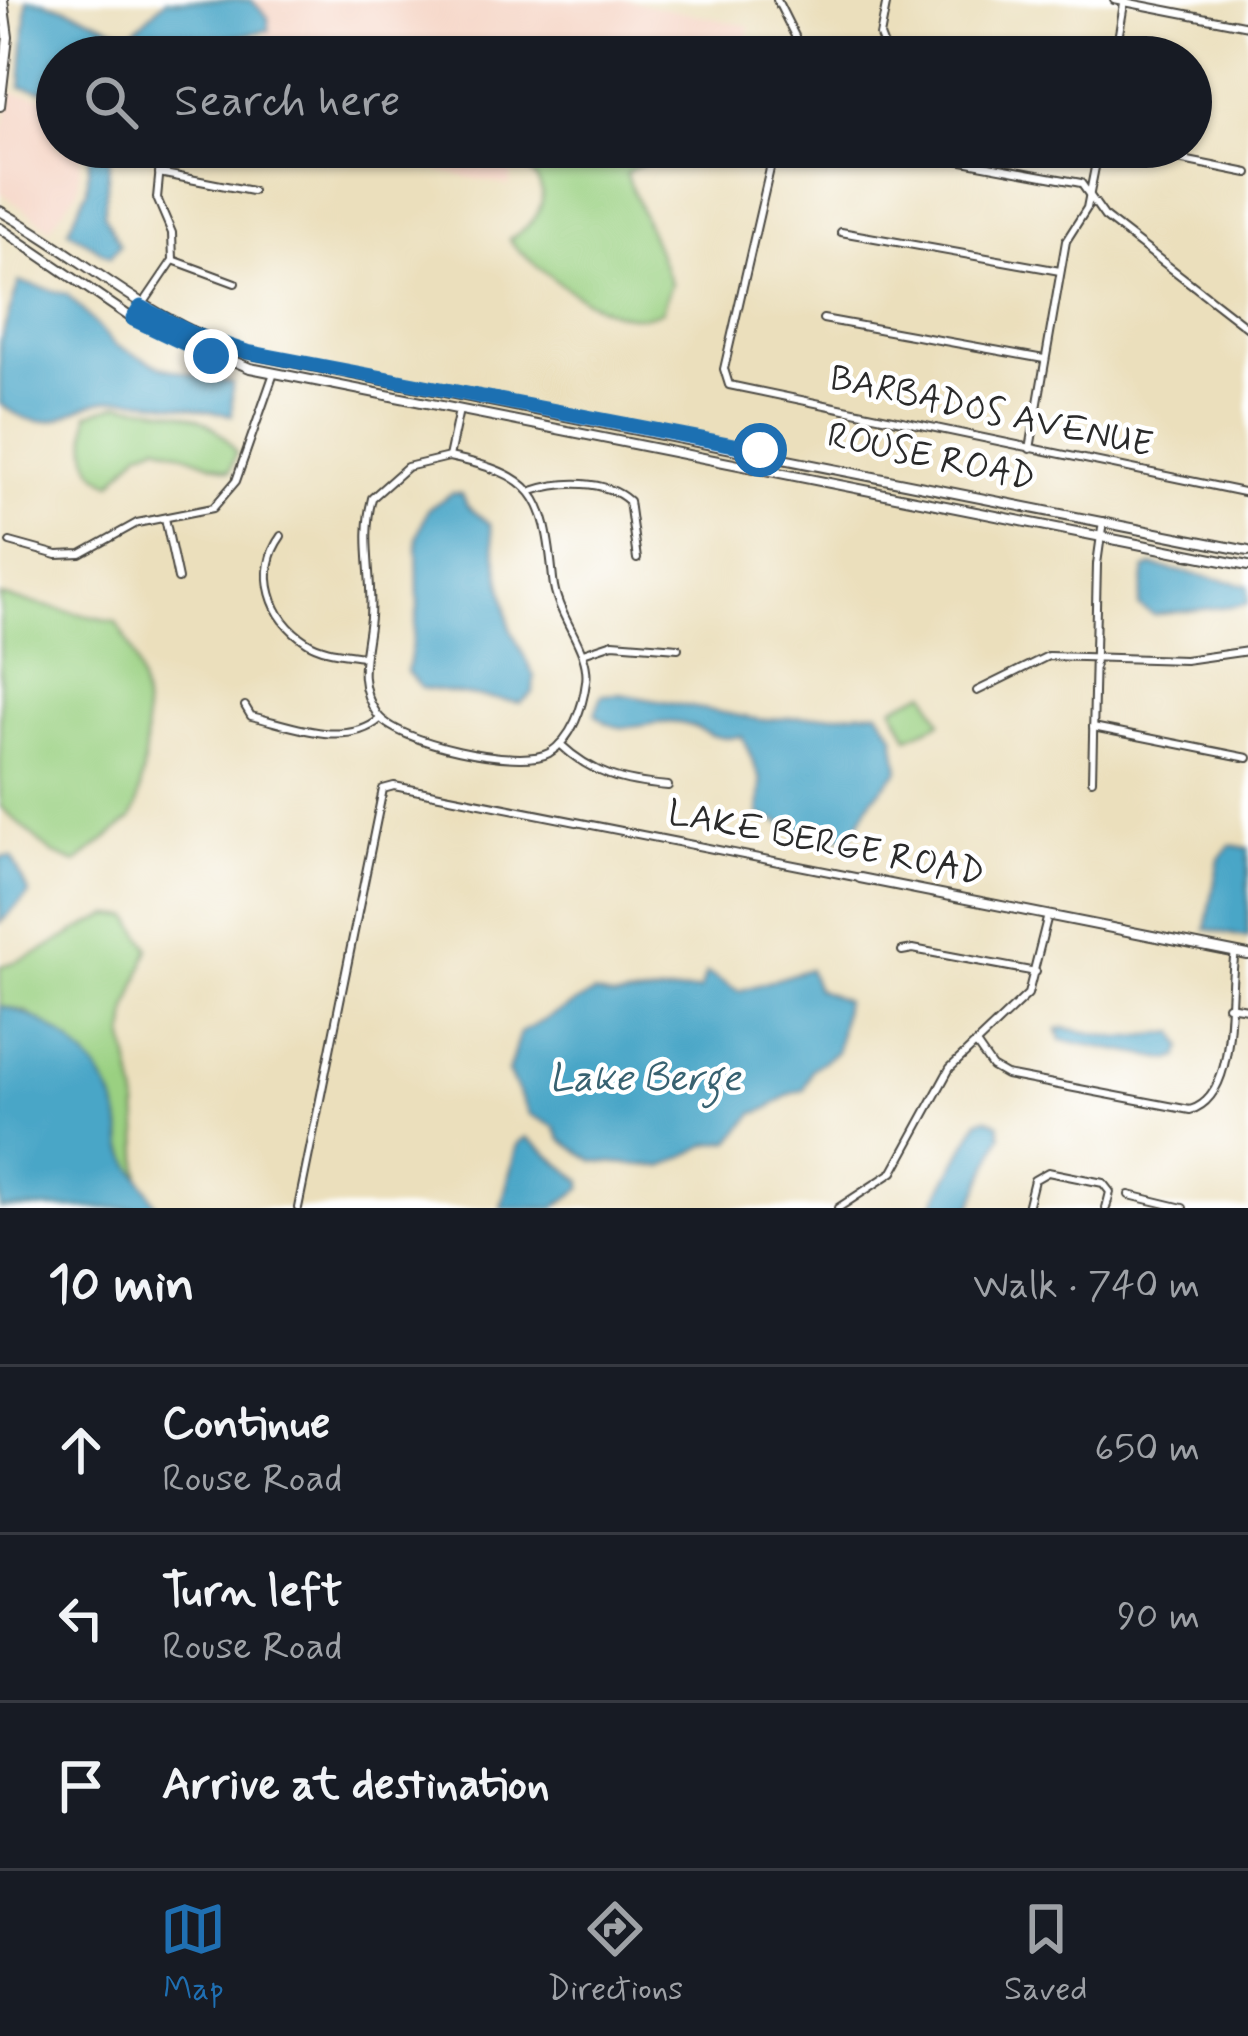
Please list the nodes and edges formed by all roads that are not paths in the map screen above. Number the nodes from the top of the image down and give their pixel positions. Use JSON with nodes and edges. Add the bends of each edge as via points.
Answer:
{"nodes":[{"id":1,"x":2,"y":0,"type":"edge"},
{"id":2,"x":777,"y":0,"type":"edge"},
{"id":3,"x":887,"y":0,"type":"edge"},
{"id":4,"x":1114,"y":0,"type":"edge"},
{"id":5,"x":1125,"y":1,"type":"edge"},
{"id":6,"x":1248,"y":26,"type":"edge"},
{"id":7,"x":795,"y":36,"type":"edge"},
{"id":8,"x":880,"y":36,"type":"edge"},
{"id":9,"x":1119,"y":36,"type":"edge"},
{"id":10,"x":0,"y":106,"type":"edge"},
{"id":11,"x":1212,"y":166,"type":"edge"},
{"id":12,"x":160,"y":168,"type":"edge"},
{"id":13,"x":770,"y":168,"type":"edge"},
{"id":14,"x":1006,"y":168,"type":"edge"},
{"id":15,"x":1095,"y":168,"type":"edge"},
{"id":16,"x":160,"y":173,"type":"junction"},
{"id":17,"x":1248,"y":173,"type":"edge"},
{"id":18,"x":252,"y":191,"type":"dead end"},
{"id":19,"x":1090,"y":197,"type":"junction"},
{"id":20,"x":0,"y":212,"type":"edge"},
{"id":21,"x":0,"y":228,"type":"edge"},
{"id":22,"x":841,"y":232,"type":"dead end"},
{"id":23,"x":173,"y":260,"type":"junction"},
{"id":24,"x":1060,"y":271,"type":"junction"},
{"id":25,"x":236,"y":284,"type":"dead end"},
{"id":26,"x":141,"y":307,"type":"junction"},
{"id":27,"x":133,"y":319,"type":"junction"},
{"id":28,"x":823,"y":319,"type":"dead end"},
{"id":29,"x":1248,"y":328,"type":"edge"},
{"id":30,"x":1045,"y":359,"type":"junction"},
{"id":31,"x":274,"y":373,"type":"junction"},
{"id":32,"x":459,"y":410,"type":"junction"},
{"id":33,"x":1030,"y":449,"type":"junction"},
{"id":34,"x":449,"y":457,"type":"junction"},
{"id":35,"x":532,"y":491,"type":"junction"},
{"id":36,"x":1248,"y":493,"type":"edge"},
{"id":37,"x":165,"y":518,"type":"junction"},
{"id":38,"x":1103,"y":521,"type":"junction"},
{"id":39,"x":281,"y":536,"type":"dead end"},
{"id":40,"x":1101,"y":536,"type":"junction"},
{"id":41,"x":10,"y":542,"type":"dead end"},
{"id":42,"x":1248,"y":551,"type":"edge"},
{"id":43,"x":637,"y":560,"type":"dead end"},
{"id":44,"x":1248,"y":566,"type":"edge"},
{"id":45,"x":178,"y":579,"type":"dead end"},
{"id":46,"x":678,"y":648,"type":"dead end"},
{"id":47,"x":1248,"y":651,"type":"edge"},
{"id":48,"x":583,"y":653,"type":"junction"},
{"id":49,"x":362,"y":656,"type":"junction"},
{"id":50,"x":1095,"y":656,"type":"junction"},
{"id":51,"x":977,"y":691,"type":"dead end"},
{"id":52,"x":245,"y":706,"type":"dead end"},
{"id":53,"x":380,"y":719,"type":"junction"},
{"id":54,"x":1093,"y":728,"type":"junction"},
{"id":55,"x":560,"y":744,"type":"junction"},
{"id":56,"x":1248,"y":758,"type":"edge"},
{"id":57,"x":1092,"y":780,"type":"dead end"},
{"id":58,"x":668,"y":786,"type":"dead end"},
{"id":59,"x":860,"y":878,"type":"joint"},
{"id":60,"x":1048,"y":915,"type":"junction"},
{"id":61,"x":902,"y":952,"type":"dead end"},
{"id":62,"x":1235,"y":952,"type":"junction"},
{"id":63,"x":1248,"y":955,"type":"edge"},
{"id":64,"x":1036,"y":972,"type":"junction"},
{"id":65,"x":1228,"y":1006,"type":"junction"},
{"id":66,"x":1248,"y":1009,"type":"edge"},
{"id":67,"x":976,"y":1044,"type":"junction"},
{"id":68,"x":1129,"y":1195,"type":"dead end"},
{"id":69,"x":298,"y":1208,"type":"edge"},
{"id":70,"x":838,"y":1208,"type":"edge"},
{"id":71,"x":1027,"y":1208,"type":"edge"},
{"id":72,"x":1106,"y":1208,"type":"edge"},
{"id":73,"x":1184,"y":1208,"type":"edge"}],
"edges":[{"from":1,"to":10,"type":"street"},
{"from":2,"to":7,"type":"street"},
{"from":3,"to":8,"type":"street"},
{"from":4,"to":5,"type":"street"},
{"from":5,"to":6,"type":"street"},
{"from":5,"to":9,"type":"street"},
{"from":11,"to":17,"type":"street"},
{"from":12,"to":16,"type":"street"},
{"from":13,"to":33,"type":"street","name":"BARBADOS AVENUE","via":[[726,381]]},
{"from":14,"to":19,"type":"street","via":[[1074,180]]},
{"from":15,"to":19,"type":"street"},
{"from":16,"to":18,"type":"street"},
{"from":16,"to":23,"type":"street","via":[[157,198]]},
{"from":19,"to":24,"type":"street"},
{"from":19,"to":29,"type":"street"},
{"from":20,"to":26,"type":"street","name":"ROUSE ROAD"},
{"from":21,"to":27,"type":"street","name":"ROUSE ROAD"},
{"from":22,"to":24,"type":"street"},
{"from":23,"to":25,"type":"street"},
{"from":23,"to":26,"type":"street"},
{"from":24,"to":30,"type":"street"},
{"from":26,"to":27,"type":"street"},
{"from":26,"to":38,"type":"street","name":"ROUSE ROAD","via":[[263,356]]},
{"from":27,"to":31,"type":"street","name":"ROUSE ROAD","via":[[211,356]]},
{"from":28,"to":30,"type":"street"},
{"from":30,"to":33,"type":"street"},
{"from":31,"to":32,"type":"street","name":"ROUSE ROAD"},
{"from":31,"to":37,"type":"street","via":[[229,495],[213,508]]},
{"from":32,"to":34,"type":"street"},
{"from":32,"to":40,"type":"street","name":"ROUSE ROAD"},
{"from":33,"to":36,"type":"street","name":"BARBADOS AVENUE"},
{"from":34,"to":35,"type":"street","via":[[494,466]]},
{"from":34,"to":49,"type":"street","via":[[407,466],[372,498]]},
{"from":35,"to":43,"type":"street","via":[[565,482],[620,493],[629,501]]},
{"from":35,"to":48,"type":"street","via":[[548,526],[555,603]]},
{"from":37,"to":41,"type":"street","via":[[81,554]]},
{"from":37,"to":45,"type":"street"},
{"from":38,"to":40,"type":"street"},
{"from":38,"to":42,"type":"street","name":"ROUSE ROAD"},
{"from":39,"to":49,"type":"street","via":[[267,573],[280,619],[307,643]]},
{"from":40,"to":44,"type":"street","name":"ROUSE ROAD"},
{"from":40,"to":50,"type":"street"},
{"from":46,"to":48,"type":"street","via":[[613,643]]},
{"from":47,"to":50,"type":"street","via":[[1185,660]]},
{"from":48,"to":55,"type":"street","via":[[581,702]]},
{"from":49,"to":53,"type":"street","via":[[366,694]]},
{"from":50,"to":51,"type":"street","via":[[1048,656]]},
{"from":50,"to":54,"type":"street"},
{"from":52,"to":53,"type":"street","via":[[250,716],[323,732],[351,734]]},
{"from":53,"to":55,"type":"street","via":[[406,736],[526,760]]},
{"from":54,"to":56,"type":"street"},
{"from":54,"to":57,"type":"street"},
{"from":55,"to":58,"type":"street","via":[[612,778]]},
{"from":59,"to":60,"type":"street","name":"LAKE BERGE ROAD"},
{"from":59,"to":69,"type":"street","name":"LAKE BERGE ROAD","via":[[383,789]]},
{"from":60,"to":62,"type":"street","name":"LAKE BERGE ROAD"},
{"from":60,"to":64,"type":"street"},
{"from":61,"to":64,"type":"street"},
{"from":62,"to":63,"type":"street","name":"LAKE BERGE ROAD"},
{"from":62,"to":65,"type":"street"},
{"from":64,"to":67,"type":"street","via":[[1017,1010]]},
{"from":65,"to":66,"type":"street"},
{"from":65,"to":67,"type":"street","via":[[1229,1043],[1216,1090],[1190,1110],[1006,1075]]},
{"from":67,"to":70,"type":"street","via":[[950,1068],[892,1172]]},
{"from":68,"to":73,"type":"street"},
{"from":71,"to":72,"type":"street","via":[[1034,1180],[1048,1172],[1103,1184]]}]}
